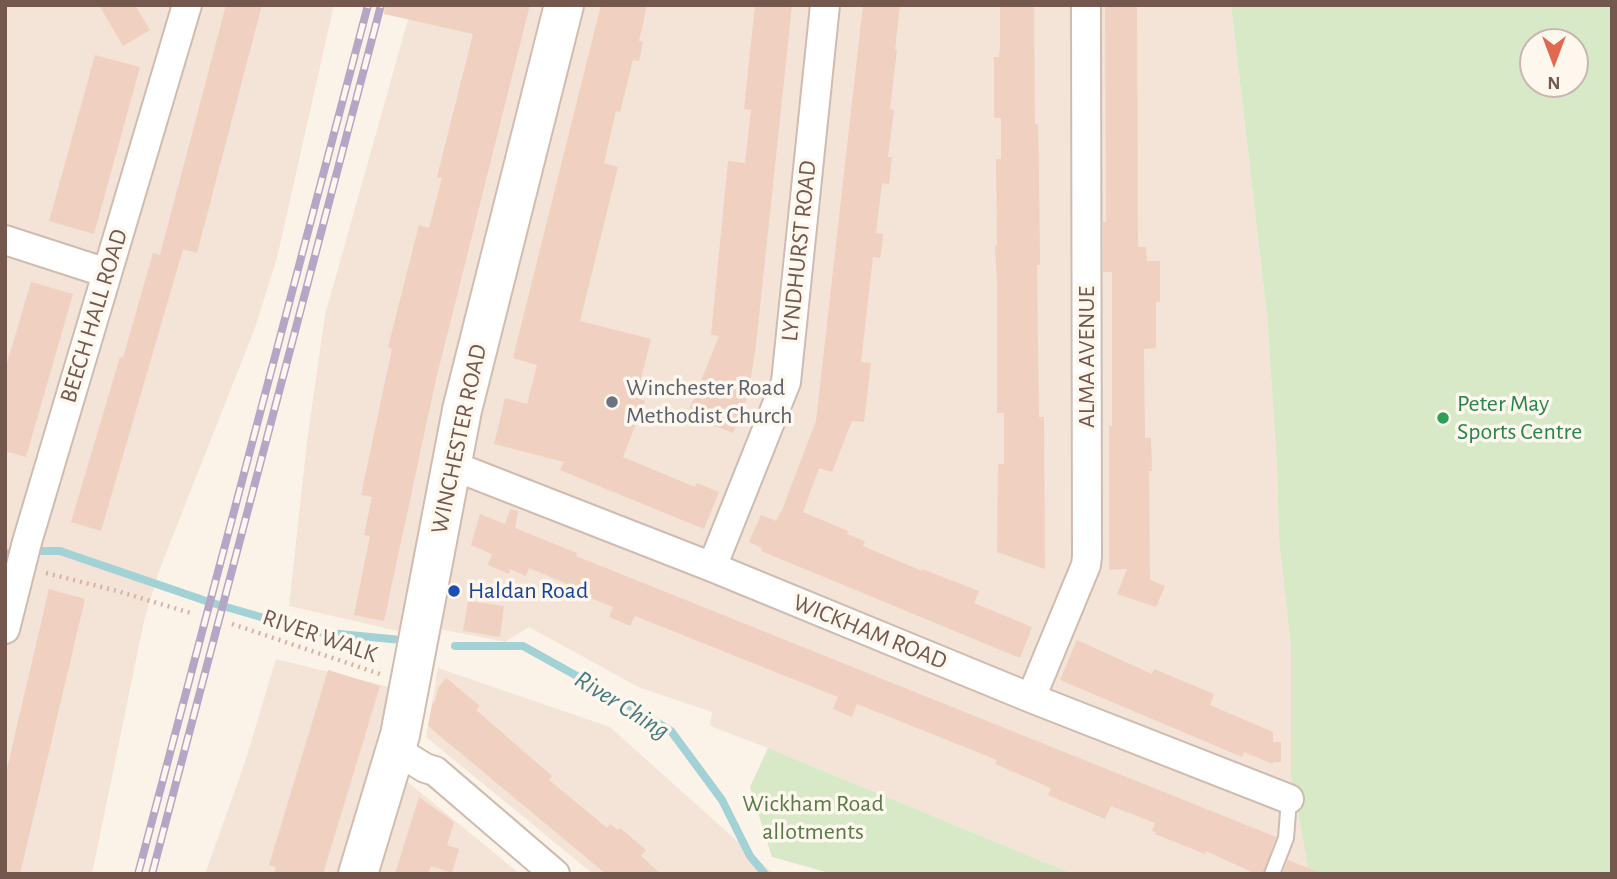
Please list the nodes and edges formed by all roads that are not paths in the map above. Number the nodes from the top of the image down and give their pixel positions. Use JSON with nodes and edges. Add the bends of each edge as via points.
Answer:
{"nodes":[{"id":1,"x":187,"y":5,"type":"edge"},
{"id":2,"x":564,"y":5,"type":"edge"},
{"id":3,"x":825,"y":5,"type":"edge"},
{"id":4,"x":1086,"y":5,"type":"edge"},
{"id":5,"x":5,"y":240,"type":"edge"},
{"id":6,"x":107,"y":273,"type":"junction"},
{"id":7,"x":451,"y":465,"type":"junction"},
{"id":8,"x":23,"y":552,"type":"edge"},
{"id":9,"x":712,"y":567,"type":"junction"},
{"id":10,"x":5,"y":629,"type":"edge"},
{"id":11,"x":1031,"y":698,"type":"junction"},
{"id":12,"x":396,"y":750,"type":"junction"},
{"id":13,"x":1289,"y":799,"type":"joint"},
{"id":14,"x":358,"y":874,"type":"edge"},
{"id":15,"x":555,"y":874,"type":"edge"},
{"id":16,"x":1272,"y":874,"type":"edge"}],
"edges":[{"from":1,"to":6,"type":"street","name":"BEECH HALL ROAD"},
{"from":2,"to":7,"type":"main road","name":"WINCHESTER ROAD"},
{"from":3,"to":9,"type":"street","name":"LYNDHURST ROAD","via":[[786,382]]},
{"from":4,"to":11,"type":"street","name":"ALMA AVENUE","via":[[1087,556]]},
{"from":5,"to":6,"type":"street"},
{"from":6,"to":8,"type":"street","name":"BEECH HALL ROAD"},
{"from":7,"to":9,"type":"street","name":"WICKHAM ROAD"},
{"from":7,"to":12,"type":"main road","name":"WINCHESTER ROAD"},
{"from":8,"to":10,"type":"street","name":"BEECH HALL ROAD"},
{"from":9,"to":11,"type":"street","name":"WICKHAM ROAD"},
{"from":11,"to":13,"type":"street","name":"WICKHAM ROAD"},
{"from":12,"to":14,"type":"main road","name":"WINCHESTER ROAD"},
{"from":12,"to":15,"type":"street","via":[[435,771]]},
{"from":13,"to":16,"type":"lane","via":[[1286,838]]}]}
